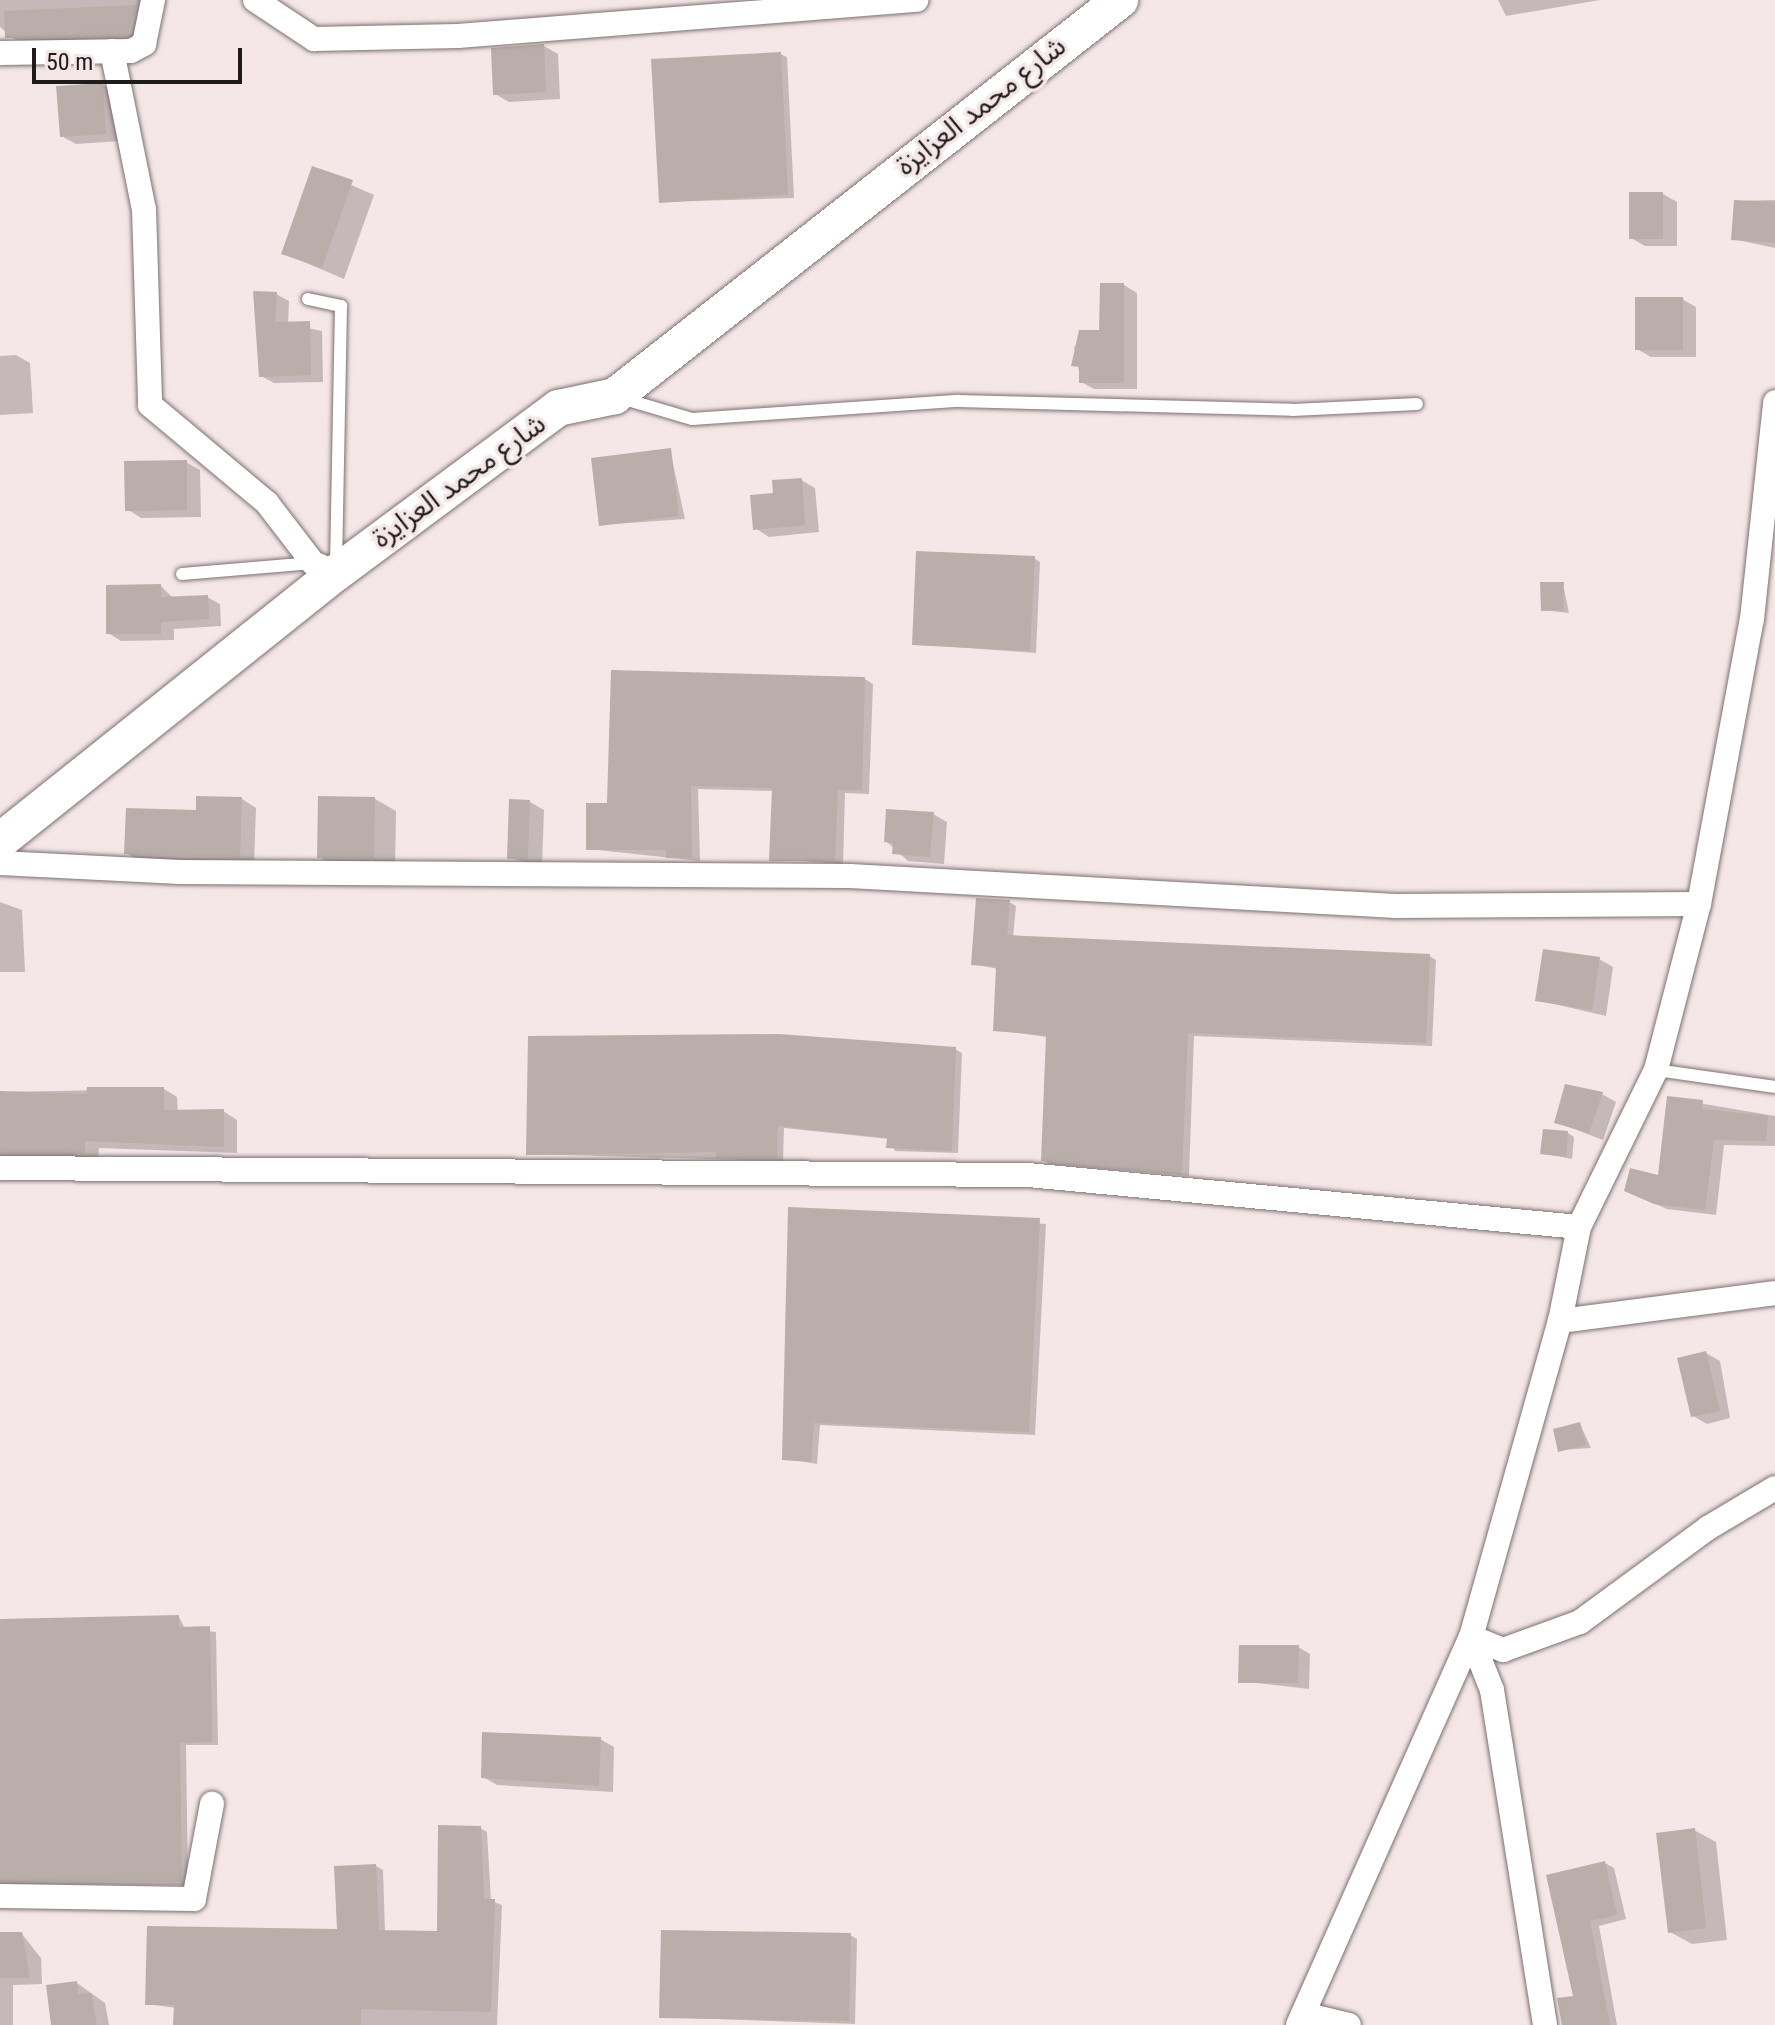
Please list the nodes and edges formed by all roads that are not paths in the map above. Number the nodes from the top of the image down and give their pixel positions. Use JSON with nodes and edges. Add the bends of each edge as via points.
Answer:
{"nodes":[{"id":1,"x":153,"y":0,"type":"edge"},
{"id":2,"x":255,"y":0,"type":"edge"},
{"id":3,"x":917,"y":0,"type":"edge"},
{"id":4,"x":1120,"y":0,"type":"edge"},
{"id":5,"x":112,"y":51,"type":"junction"},
{"id":6,"x":0,"y":53,"type":"edge"},
{"id":7,"x":308,"y":299,"type":"dead end"},
{"id":8,"x":615,"y":396,"type":"junction"},
{"id":9,"x":1775,"y":402,"type":"edge"},
{"id":10,"x":1417,"y":404,"type":"dead end"},
{"id":11,"x":324,"y":568,"type":"junction"},
{"id":12,"x":182,"y":574,"type":"dead end"},
{"id":13,"x":1764,"y":620,"type":"edge"},
{"id":14,"x":0,"y":841,"type":"edge"},
{"id":15,"x":0,"y":863,"type":"edge"},
{"id":16,"x":1699,"y":904,"type":"junction"},
{"id":17,"x":1656,"y":1070,"type":"junction"},
{"id":18,"x":1775,"y":1087,"type":"edge"},
{"id":19,"x":0,"y":1168,"type":"edge"},
{"id":20,"x":1579,"y":1227,"type":"junction"},
{"id":21,"x":1775,"y":1293,"type":"edge"},
{"id":22,"x":1560,"y":1321,"type":"junction"},
{"id":23,"x":1775,"y":1488,"type":"edge"},
{"id":24,"x":1471,"y":1637,"type":"junction"},
{"id":25,"x":212,"y":1804,"type":"dead end"},
{"id":26,"x":0,"y":1896,"type":"edge"},
{"id":27,"x":1301,"y":2019,"type":"edge"},
{"id":28,"x":1349,"y":2025,"type":"edge"},
{"id":29,"x":1545,"y":2025,"type":"edge"}],
"edges":[{"from":1,"to":5,"type":"street","via":[[144,44]]},
{"from":2,"to":3,"type":"street","via":[[314,39],[458,36]]},
{"from":4,"to":8,"type":"main road","name":"شارع محمد العزايزة"},
{"from":5,"to":6,"type":"street"},
{"from":5,"to":11,"type":"street","via":[[144,209],[150,405],[267,503]]},
{"from":7,"to":11,"type":"lane","via":[[341,306]]},
{"from":8,"to":10,"type":"lane","via":[[692,419],[958,401],[1293,410]]},
{"from":8,"to":11,"type":"main road","name":"شارع محمد العزايزة","via":[[558,408]]},
{"from":9,"to":13,"type":"street"},
{"from":11,"to":12,"type":"lane"},
{"from":11,"to":14,"type":"main road","name":"شارع محمد العزايزة"},
{"from":13,"to":16,"type":"street"},
{"from":15,"to":16,"type":"street","via":[[180,872],[850,876],[1395,906]]},
{"from":16,"to":17,"type":"street"},
{"from":17,"to":18,"type":"lane"},
{"from":17,"to":20,"type":"street"},
{"from":19,"to":20,"type":"street","via":[[1028,1175]]},
{"from":20,"to":22,"type":"street"},
{"from":21,"to":22,"type":"street"},
{"from":22,"to":24,"type":"street"},
{"from":23,"to":24,"type":"street","via":[[1708,1528],[1580,1622],[1503,1650]]},
{"from":24,"to":27,"type":"street"},
{"from":24,"to":29,"type":"street","via":[[1492,1690]]},
{"from":25,"to":26,"type":"street","via":[[194,1899]]},
{"from":27,"to":28,"type":"street"}]}
